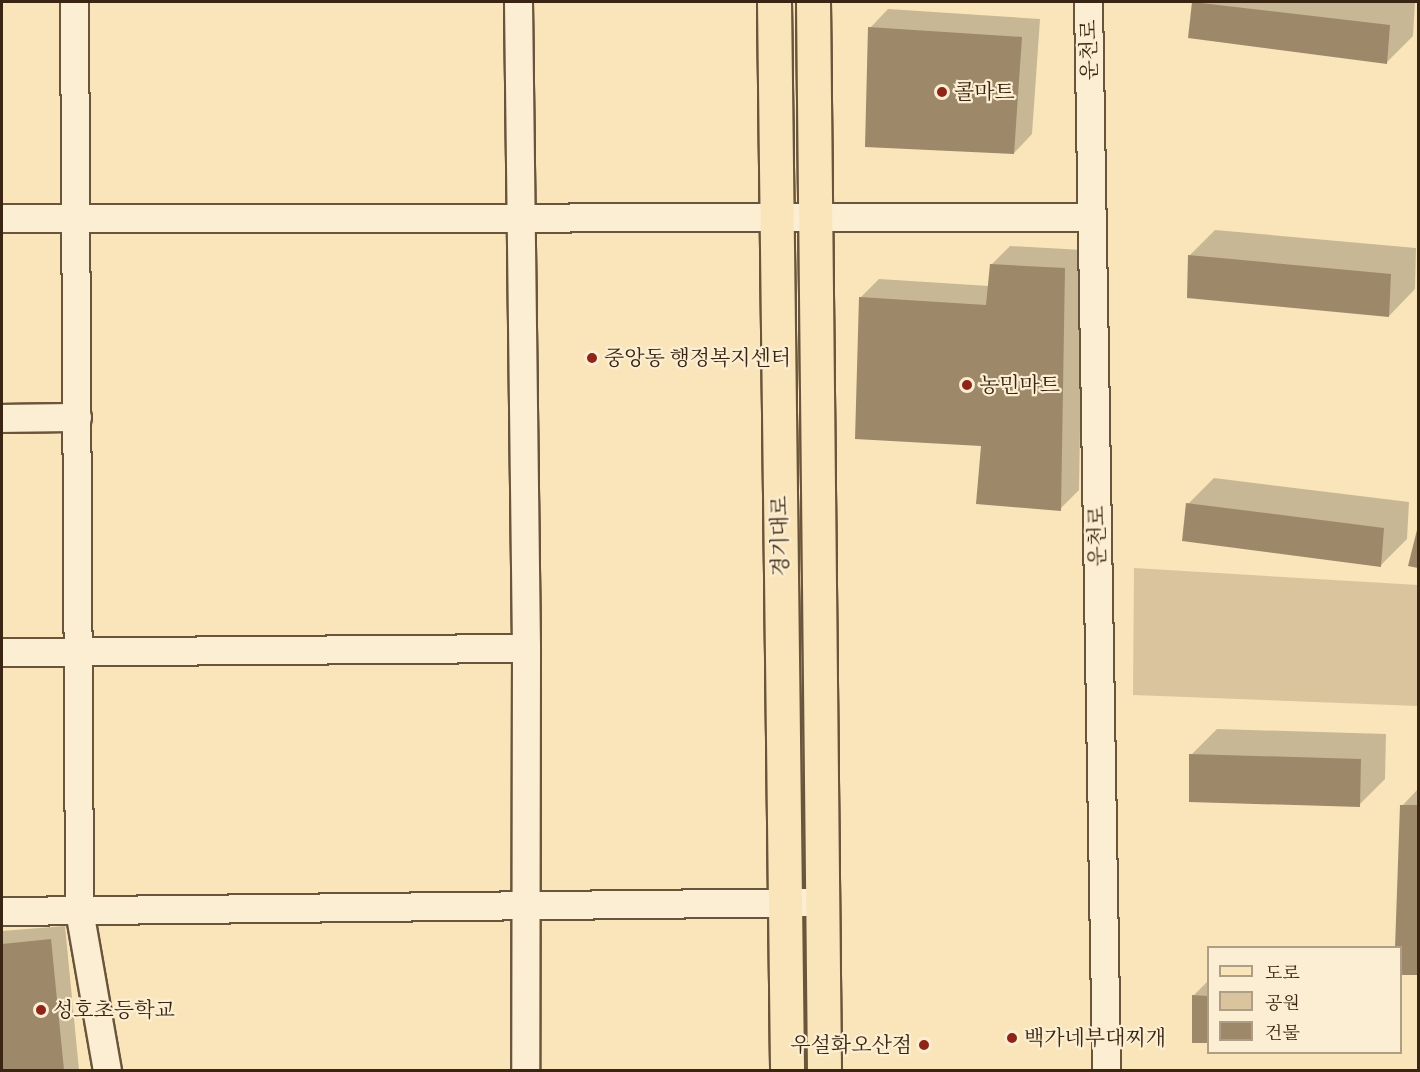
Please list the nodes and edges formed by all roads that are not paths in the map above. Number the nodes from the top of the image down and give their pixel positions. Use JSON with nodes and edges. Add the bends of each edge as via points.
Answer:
{"nodes":[{"id":1,"x":74,"y":2,"type":"edge"},
{"id":2,"x":518,"y":2,"type":"edge"},
{"id":3,"x":774,"y":2,"type":"edge"},
{"id":4,"x":813,"y":2,"type":"edge"},
{"id":5,"x":1088,"y":2,"type":"edge"},
{"id":6,"x":777,"y":217,"type":"junction"},
{"id":7,"x":815,"y":217,"type":"junction"},
{"id":8,"x":1091,"y":217,"type":"junction"},
{"id":9,"x":2,"y":218,"type":"edge"},
{"id":10,"x":76,"y":219,"type":"junction"},
{"id":11,"x":520,"y":219,"type":"junction"},
{"id":12,"x":77,"y":417,"type":"junction"},
{"id":13,"x":2,"y":418,"type":"edge"},
{"id":14,"x":526,"y":648,"type":"junction"},
{"id":15,"x":2,"y":652,"type":"edge"},
{"id":16,"x":77,"y":652,"type":"junction"},
{"id":17,"x":785,"y":902,"type":"junction"},
{"id":18,"x":823,"y":902,"type":"junction"},
{"id":19,"x":525,"y":905,"type":"junction"},
{"id":20,"x":79,"y":910,"type":"junction"},
{"id":21,"x":2,"y":911,"type":"edge"},
{"id":22,"x":107,"y":1071,"type":"edge"},
{"id":23,"x":525,"y":1071,"type":"edge"},
{"id":24,"x":787,"y":1071,"type":"edge"},
{"id":25,"x":824,"y":1071,"type":"edge"},
{"id":26,"x":1106,"y":1071,"type":"edge"}],
"edges":[{"from":1,"to":10,"type":"street"},
{"from":2,"to":11,"type":"street"},
{"from":3,"to":6,"type":"main road","name":"경기대로"},
{"from":4,"to":7,"type":"main road","name":"경기대로"},
{"from":5,"to":8,"type":"street","name":"운천로"},
{"from":6,"to":7,"type":"street"},
{"from":6,"to":11,"type":"street"},
{"from":6,"to":17,"type":"main road","name":"경기대로"},
{"from":7,"to":8,"type":"street"},
{"from":7,"to":18,"type":"main road","name":"경기대로"},
{"from":8,"to":26,"type":"street","name":"운천로"},
{"from":9,"to":10,"type":"street"},
{"from":10,"to":11,"type":"street"},
{"from":10,"to":12,"type":"street"},
{"from":11,"to":14,"type":"street"},
{"from":12,"to":13,"type":"street"},
{"from":12,"to":16,"type":"street"},
{"from":14,"to":16,"type":"street"},
{"from":14,"to":19,"type":"street"},
{"from":15,"to":16,"type":"street"},
{"from":16,"to":20,"type":"street"},
{"from":17,"to":18,"type":"street"},
{"from":17,"to":19,"type":"street"},
{"from":17,"to":24,"type":"main road","name":"경기대로"},
{"from":18,"to":25,"type":"main road","name":"경기대로"},
{"from":19,"to":20,"type":"street"},
{"from":19,"to":23,"type":"street"},
{"from":20,"to":21,"type":"street"},
{"from":20,"to":22,"type":"street"}]}
